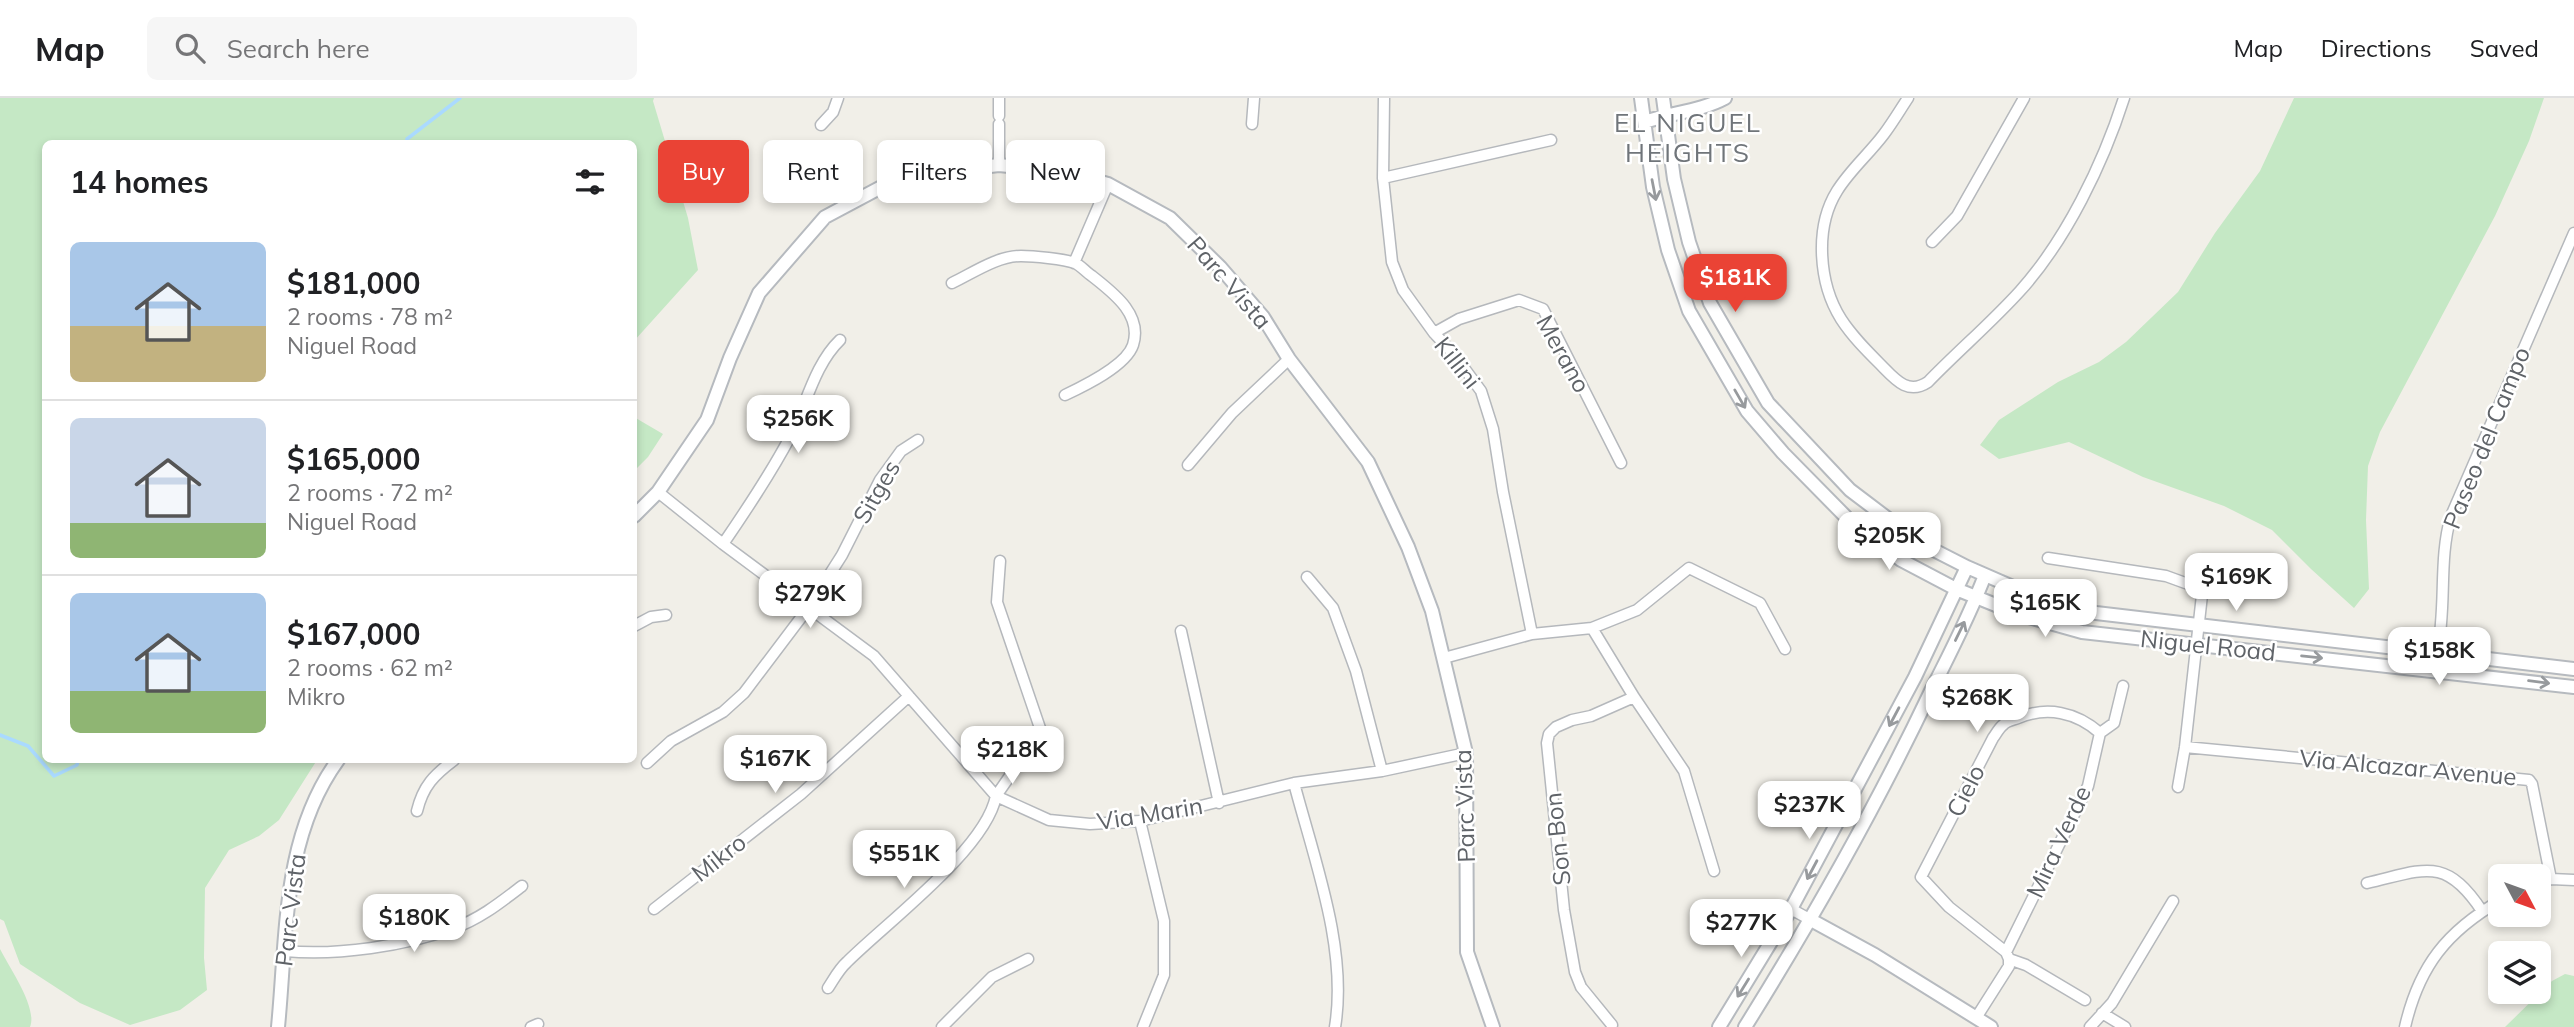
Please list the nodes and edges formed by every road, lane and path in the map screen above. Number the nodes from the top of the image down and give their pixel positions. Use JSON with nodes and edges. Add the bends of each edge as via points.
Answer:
{"nodes":[{"id":1,"x":838,"y":98,"type":"edge"},
{"id":2,"x":999,"y":98,"type":"edge"},
{"id":3,"x":1254,"y":98,"type":"edge"},
{"id":4,"x":1384,"y":98,"type":"edge"},
{"id":5,"x":1641,"y":98,"type":"edge"},
{"id":6,"x":1663,"y":98,"type":"edge"},
{"id":7,"x":1725,"y":98,"type":"edge"},
{"id":8,"x":1908,"y":98,"type":"edge"},
{"id":9,"x":2024,"y":98,"type":"edge"},
{"id":10,"x":2124,"y":98,"type":"edge"},
{"id":11,"x":1665,"y":114,"type":"junction"},
{"id":12,"x":1645,"y":122,"type":"junction"},
{"id":13,"x":1252,"y":124,"type":"dead end"},
{"id":14,"x":821,"y":125,"type":"dead end"},
{"id":15,"x":1551,"y":140,"type":"dead end"},
{"id":16,"x":999,"y":166,"type":"junction"},
{"id":17,"x":1383,"y":178,"type":"junction"},
{"id":18,"x":1108,"y":184,"type":"junction"},
{"id":19,"x":2574,"y":233,"type":"edge"},
{"id":20,"x":1932,"y":242,"type":"dead end"},
{"id":21,"x":1381,"y":259,"type":"dead end"},
{"id":22,"x":1392,"y":262,"type":"junction"},
{"id":23,"x":1074,"y":263,"type":"junction"},
{"id":24,"x":951,"y":283,"type":"dead end"},
{"id":25,"x":1433,"y":333,"type":"junction"},
{"id":26,"x":839,"y":340,"type":"dead end"},
{"id":27,"x":1289,"y":359,"type":"junction"},
{"id":28,"x":1065,"y":395,"type":"dead end"},
{"id":29,"x":918,"y":440,"type":"dead end"},
{"id":30,"x":1621,"y":463,"type":"dead end"},
{"id":31,"x":1188,"y":465,"type":"dead end"},
{"id":32,"x":658,"y":492,"type":"junction"},
{"id":33,"x":637,"y":513,"type":"edge"},
{"id":34,"x":723,"y":544,"type":"junction"},
{"id":35,"x":2048,"y":558,"type":"dead end"},
{"id":36,"x":1000,"y":561,"type":"dead end"},
{"id":37,"x":1967,"y":567,"type":"junction"},
{"id":38,"x":1985,"y":575,"type":"junction"},
{"id":39,"x":1307,"y":577,"type":"dead end"},
{"id":40,"x":1956,"y":589,"type":"junction"},
{"id":41,"x":1976,"y":597,"type":"junction"},
{"id":42,"x":808,"y":607,"type":"junction"},
{"id":43,"x":666,"y":615,"type":"dead end"},
{"id":44,"x":637,"y":624,"type":"edge"},
{"id":45,"x":2197,"y":625,"type":"junction"},
{"id":46,"x":1592,"y":628,"type":"junction"},
{"id":47,"x":1181,"y":631,"type":"dead end"},
{"id":48,"x":1532,"y":634,"type":"junction"},
{"id":49,"x":2195,"y":644,"type":"junction"},
{"id":50,"x":1785,"y":649,"type":"dead end"},
{"id":51,"x":2437,"y":653,"type":"junction"},
{"id":52,"x":1444,"y":658,"type":"junction"},
{"id":53,"x":2358,"y":662,"type":"junction"},
{"id":54,"x":2574,"y":669,"type":"edge"},
{"id":55,"x":2503,"y":678,"type":"junction"},
{"id":56,"x":2123,"y":686,"type":"dead end"},
{"id":57,"x":2574,"y":687,"type":"edge"},
{"id":58,"x":909,"y":696,"type":"junction"},
{"id":59,"x":1634,"y":697,"type":"junction"},
{"id":60,"x":2100,"y":733,"type":"junction"},
{"id":61,"x":2185,"y":747,"type":"junction"},
{"id":62,"x":1466,"y":753,"type":"junction"},
{"id":63,"x":336,"y":763,"type":"edge"},
{"id":64,"x":450,"y":763,"type":"edge"},
{"id":65,"x":646,"y":763,"type":"dead end"},
{"id":66,"x":1382,"y":771,"type":"junction"},
{"id":67,"x":1294,"y":783,"type":"junction"},
{"id":68,"x":2178,"y":787,"type":"dead end"},
{"id":69,"x":996,"y":796,"type":"junction"},
{"id":70,"x":1219,"y":803,"type":"junction"},
{"id":71,"x":417,"y":811,"type":"dead end"},
{"id":72,"x":1140,"y":821,"type":"junction"},
{"id":73,"x":2549,"y":864,"type":"edge"},
{"id":74,"x":1714,"y":871,"type":"dead end"},
{"id":75,"x":2552,"y":880,"type":"edge"},
{"id":76,"x":2574,"y":880,"type":"edge"},
{"id":77,"x":2367,"y":883,"type":"dead end"},
{"id":78,"x":522,"y":886,"type":"dead end"},
{"id":79,"x":2173,"y":901,"type":"dead end"},
{"id":80,"x":2488,"y":908,"type":"edge"},
{"id":81,"x":654,"y":909,"type":"dead end"},
{"id":82,"x":1791,"y":909,"type":"junction"},
{"id":83,"x":2482,"y":911,"type":"junction"},
{"id":84,"x":1811,"y":920,"type":"junction"},
{"id":85,"x":285,"y":951,"type":"junction"},
{"id":86,"x":2007,"y":955,"type":"junction"},
{"id":87,"x":1028,"y":960,"type":"dead end"},
{"id":88,"x":828,"y":988,"type":"dead end"},
{"id":89,"x":2085,"y":1000,"type":"dead end"},
{"id":90,"x":2102,"y":1013,"type":"junction"},
{"id":91,"x":1976,"y":1018,"type":"junction"},
{"id":92,"x":1612,"y":1025,"type":"edge"},
{"id":93,"x":278,"y":1027,"type":"edge"},
{"id":94,"x":942,"y":1027,"type":"edge"},
{"id":95,"x":1143,"y":1027,"type":"edge"},
{"id":96,"x":1335,"y":1027,"type":"edge"},
{"id":97,"x":1493,"y":1027,"type":"edge"},
{"id":98,"x":1719,"y":1027,"type":"edge"},
{"id":99,"x":1745,"y":1027,"type":"edge"},
{"id":100,"x":1991,"y":1027,"type":"edge"},
{"id":101,"x":2090,"y":1027,"type":"edge"},
{"id":102,"x":2125,"y":1027,"type":"edge"},
{"id":103,"x":2405,"y":1027,"type":"edge"}],
"edges":[{"from":1,"to":14,"type":"street"},
{"from":2,"to":16,"type":"street"},
{"from":3,"to":13,"type":"street"},
{"from":4,"to":17,"type":"street","name":"Killini"},
{"from":5,"to":12,"type":"street","name":"Niguel Road"},
{"from":6,"to":11,"type":"street","name":"Niguel Road"},
{"from":7,"to":11,"type":"street"},
{"from":8,"to":10,"type":"street","via":[[1835,194],[1824,227],[1822,260],[1840,318],[1883,367],[1914,389],[1928,382],[2020,291],[2046,257],[2101,158]]},
{"from":9,"to":20,"type":"street","via":[[1957,216]]},
{"from":11,"to":12,"type":"street"},
{"from":11,"to":37,"type":"street","name":"Niguel Road","via":[[1689,242],[1710,303],[1768,403],[1850,490],[1920,543]]},
{"from":12,"to":40,"type":"street","name":"Niguel Road","one_way":true,"via":[[1653,187],[1689,311],[1747,411],[1847,518],[1901,560]]},
{"from":15,"to":17,"type":"street"},
{"from":16,"to":18,"type":"street","name":"Parc Vista","via":[[1063,172]]},
{"from":16,"to":32,"type":"street","name":"Parc Vista","via":[[902,176],[825,217],[759,293],[707,420]]},
{"from":17,"to":22,"type":"street","name":"Killini"},
{"from":18,"to":23,"type":"street"},
{"from":18,"to":27,"type":"street","name":"Parc Vista","via":[[1170,218],[1263,317]]},
{"from":19,"to":51,"type":"street","name":"Paseo del Campo","via":[[2451,516],[2444,547]]},
{"from":21,"to":22,"type":"street"},
{"from":22,"to":25,"type":"street","name":"Killini","via":[[1403,290]]},
{"from":23,"to":24,"type":"street","via":[[1020,256],[999,260]]},
{"from":23,"to":28,"type":"street","via":[[1127,308],[1134,342],[1109,370]]},
{"from":25,"to":30,"type":"street","name":"Merano","via":[[1459,319],[1519,300],[1543,309]]},
{"from":25,"to":48,"type":"street","name":"Killini","via":[[1481,391],[1493,429]]},
{"from":26,"to":34,"type":"street","via":[[823,361],[772,471]]},
{"from":27,"to":31,"type":"street","via":[[1232,413]]},
{"from":27,"to":52,"type":"street","name":"Parc Vista","via":[[1368,462],[1408,547]]},
{"from":29,"to":42,"type":"street","name":"Sitges","via":[[901,451],[880,480],[842,555]]},
{"from":32,"to":33,"type":"street","name":"Parc Vista"},
{"from":32,"to":34,"type":"street","name":"Via Marin"},
{"from":34,"to":42,"type":"street","name":"Via Marin"},
{"from":35,"to":45,"type":"street","via":[[2166,576],[2199,588]]},
{"from":36,"to":69,"type":"street","via":[[997,602],[1041,731]]},
{"from":37,"to":38,"type":"street","name":"Niguel Road"},
{"from":37,"to":40,"type":"street"},
{"from":38,"to":41,"type":"street"},
{"from":38,"to":45,"type":"street","name":"Niguel Road","via":[[2038,598],[2096,613]]},
{"from":39,"to":66,"type":"street","via":[[1333,608],[1356,671]]},
{"from":40,"to":41,"type":"street","name":"Niguel Road"},
{"from":40,"to":82,"type":"street","one_way":true,"via":[[1915,677]]},
{"from":41,"to":49,"type":"street","name":"Niguel Road","via":[[2082,632]]},
{"from":84,"to":41,"type":"street","one_way":true,"via":[[1912,730]]},
{"from":42,"to":58,"type":"street","name":"Via Marin","via":[[874,656]]},
{"from":42,"to":65,"type":"street","name":"Sitges","via":[[744,693]]},
{"from":43,"to":44,"type":"street"},
{"from":45,"to":49,"type":"street"},
{"from":45,"to":51,"type":"street","name":"Niguel Road"},
{"from":46,"to":48,"type":"street"},
{"from":46,"to":50,"type":"street","via":[[1637,610],[1689,568],[1760,603]]},
{"from":46,"to":59,"type":"street"},
{"from":47,"to":70,"type":"street"},
{"from":48,"to":52,"type":"street"},
{"from":49,"to":53,"type":"street","name":"Niguel Road","one_way":true},
{"from":49,"to":61,"type":"street"},
{"from":51,"to":53,"type":"street","via":[[2427,661],[2372,656]]},
{"from":51,"to":54,"type":"street","name":"Niguel Road"},
{"from":51,"to":55,"type":"street","via":[[2453,663],[2495,669]]},
{"from":52,"to":62,"type":"street","name":"Parc Vista"},
{"from":53,"to":55,"type":"street","name":"Niguel Road"},
{"from":55,"to":57,"type":"street","name":"Niguel Road","one_way":true},
{"from":56,"to":60,"type":"street","name":"Mira Verde","via":[[2114,723]]},
{"from":58,"to":69,"type":"street","name":"Via Marin"},
{"from":58,"to":81,"type":"street","name":"Mikro","via":[[801,794]]},
{"from":59,"to":74,"type":"street","via":[[1684,771]]},
{"from":59,"to":92,"type":"street","name":"Son Bon","via":[[1556,727],[1547,743],[1575,972],[1581,987]]},
{"from":60,"to":86,"type":"street","name":"Mira Verde","via":[[2088,786]]},
{"from":60,"to":86,"type":"street","name":"Cielo","via":[[2088,723],[2048,710],[2004,723],[1921,877]]},
{"from":61,"to":68,"type":"street"},
{"from":61,"to":73,"type":"street","name":"Via Alcazar Avenue","via":[[2529,780]]},
{"from":62,"to":66,"type":"street","name":"Via Marin"},
{"from":62,"to":97,"type":"street","name":"Parc Vista","via":[[1467,952]]},
{"from":63,"to":85,"type":"street","name":"Parc Vista","via":[[303,827],[293,866]]},
{"from":64,"to":71,"type":"street","via":[[421,794]]},
{"from":66,"to":67,"type":"street","name":"Via Marin"},
{"from":67,"to":70,"type":"street","name":"Via Marin"},
{"from":67,"to":96,"type":"street","via":[[1336,946]]},
{"from":69,"to":72,"type":"street","name":"Via Marin","via":[[1049,820],[1090,824]]},
{"from":69,"to":88,"type":"street","via":[[972,840],[924,893],[845,963]]},
{"from":70,"to":72,"type":"street","name":"Via Marin"},
{"from":72,"to":95,"type":"street","via":[[1164,921],[1164,975]]},
{"from":75,"to":76,"type":"street"},
{"from":77,"to":83,"type":"street","via":[[2425,869],[2449,874],[2470,892]]},
{"from":78,"to":85,"type":"street","via":[[454,928],[346,951]]},
{"from":79,"to":90,"type":"street"},
{"from":80,"to":83,"type":"street"},
{"from":82,"to":84,"type":"street"},
{"from":82,"to":98,"type":"street","one_way":true},
{"from":83,"to":103,"type":"street","via":[[2448,938],[2426,967]]},
{"from":84,"to":91,"type":"street"},
{"from":84,"to":99,"type":"street"},
{"from":85,"to":93,"type":"street","name":"Parc Vista"},
{"from":86,"to":89,"type":"street"},
{"from":86,"to":91,"type":"street","name":"Mira Verde","via":[[2009,966]]},
{"from":87,"to":94,"type":"street","via":[[992,977]]},
{"from":90,"to":101,"type":"street"},
{"from":90,"to":102,"type":"street"},
{"from":91,"to":100,"type":"street"}]}
